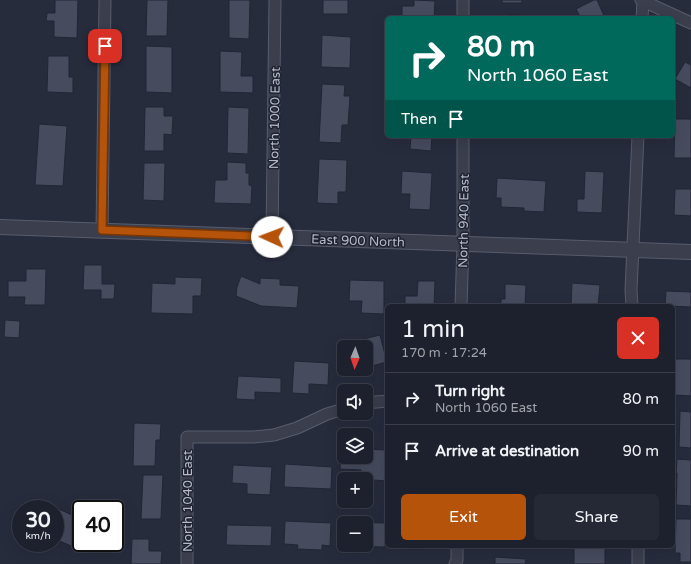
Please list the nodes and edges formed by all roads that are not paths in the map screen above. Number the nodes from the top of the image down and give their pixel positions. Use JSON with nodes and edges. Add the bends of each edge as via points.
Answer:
{"nodes":[{"id":1,"x":105,"y":0,"type":"edge"},
{"id":2,"x":275,"y":0,"type":"edge"},
{"id":3,"x":463,"y":0,"type":"edge"},
{"id":4,"x":642,"y":0,"type":"edge"},
{"id":5,"x":463,"y":16,"type":"edge"},
{"id":6,"x":642,"y":16,"type":"edge"},
{"id":7,"x":691,"y":23,"type":"edge"},
{"id":8,"x":463,"y":138,"type":"edge"},
{"id":9,"x":638,"y":138,"type":"edge"},
{"id":10,"x":0,"y":227,"type":"edge"},
{"id":11,"x":102,"y":230,"type":"junction"},
{"id":12,"x":272,"y":237,"type":"junction"},
{"id":13,"x":463,"y":244,"type":"junction"},
{"id":14,"x":633,"y":250,"type":"junction"},
{"id":15,"x":691,"y":252,"type":"edge"},
{"id":16,"x":461,"y":304,"type":"edge"},
{"id":17,"x":632,"y":304,"type":"edge"},
{"id":18,"x":385,"y":401,"type":"edge"},
{"id":19,"x":373,"y":402,"type":"edge"},
{"id":20,"x":337,"y":411,"type":"edge"},
{"id":21,"x":457,"y":548,"type":"edge"},
{"id":22,"x":638,"y":548,"type":"edge"},
{"id":23,"x":187,"y":564,"type":"edge"},
{"id":24,"x":456,"y":564,"type":"edge"},
{"id":25,"x":638,"y":564,"type":"edge"}],
"edges":[{"from":1,"to":11,"type":"street"},
{"from":2,"to":12,"type":"street","name":"North 1000 East"},
{"from":3,"to":5,"type":"street"},
{"from":4,"to":6,"type":"street"},
{"from":4,"to":7,"type":"street"},
{"from":8,"to":13,"type":"street","name":"North 940 East"},
{"from":9,"to":14,"type":"street"},
{"from":10,"to":11,"type":"street","name":"East 900 North"},
{"from":11,"to":12,"type":"street","name":"East 900 North"},
{"from":12,"to":13,"type":"street","name":"East 900 North"},
{"from":13,"to":14,"type":"street","name":"East 900 North"},
{"from":13,"to":16,"type":"street","name":"North 940 East"},
{"from":14,"to":15,"type":"street","name":"East 900 North"},
{"from":14,"to":17,"type":"street"},
{"from":18,"to":19,"type":"street"},
{"from":20,"to":23,"type":"street","name":"North 1040 East","via":[[274,435],[187,437]]},
{"from":21,"to":24,"type":"street"},
{"from":22,"to":25,"type":"street"}]}
